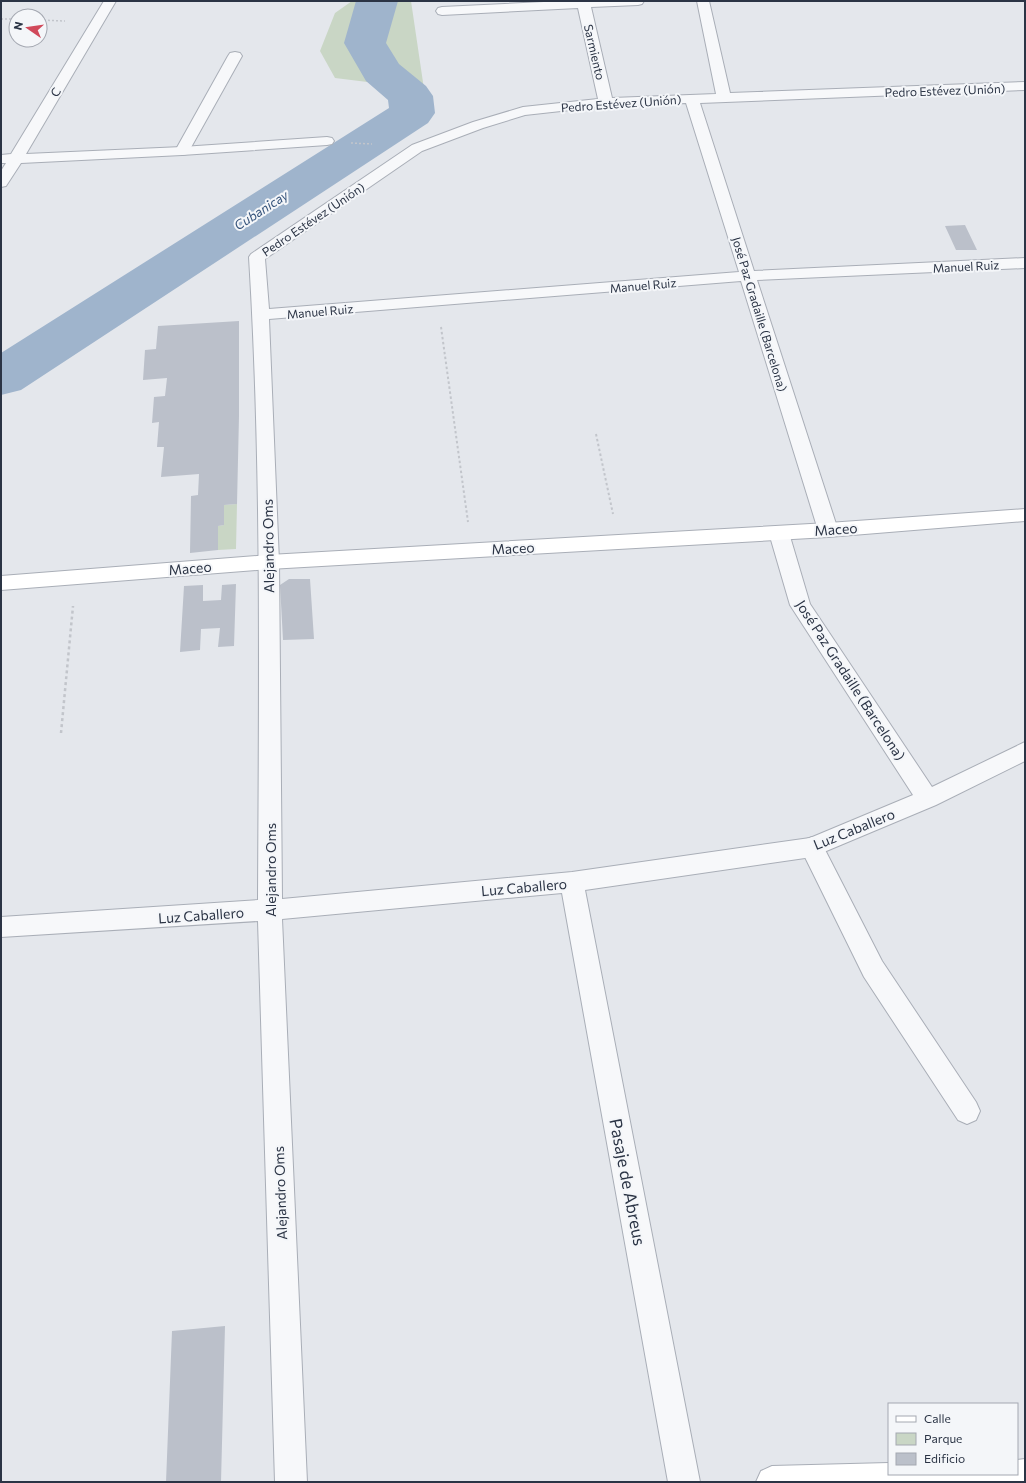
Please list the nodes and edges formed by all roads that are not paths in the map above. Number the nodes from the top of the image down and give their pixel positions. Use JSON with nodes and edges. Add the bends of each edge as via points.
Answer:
{"nodes":[{"id":1,"x":110,"y":1,"type":"edge"},
{"id":2,"x":638,"y":1,"type":"edge"},
{"id":3,"x":703,"y":1,"type":"edge"},
{"id":4,"x":584,"y":2,"type":"edge"},
{"id":5,"x":442,"y":11,"type":"dead end"},
{"id":6,"x":234,"y":56,"type":"dead end"},
{"id":7,"x":1025,"y":86,"type":"edge"},
{"id":8,"x":724,"y":98,"type":"junction"},
{"id":9,"x":692,"y":99,"type":"junction"},
{"id":10,"x":606,"y":102,"type":"junction"},
{"id":11,"x":327,"y":141,"type":"dead end"},
{"id":12,"x":182,"y":151,"type":"junction"},
{"id":13,"x":8,"y":159,"type":"edge"},
{"id":14,"x":1,"y":183,"type":"edge"},
{"id":15,"x":257,"y":257,"type":"joint"},
{"id":16,"x":1025,"y":263,"type":"edge"},
{"id":17,"x":748,"y":276,"type":"junction"},
{"id":18,"x":261,"y":315,"type":"junction"},
{"id":19,"x":1025,"y":516,"type":"edge"},
{"id":20,"x":828,"y":530,"type":"junction"},
{"id":21,"x":779,"y":533,"type":"junction"},
{"id":22,"x":269,"y":562,"type":"junction"},
{"id":23,"x":1,"y":583,"type":"edge"},
{"id":24,"x":1025,"y":751,"type":"edge"},
{"id":25,"x":928,"y":799,"type":"junction"},
{"id":26,"x":812,"y":847,"type":"junction"},
{"id":27,"x":572,"y":882,"type":"junction"},
{"id":28,"x":270,"y":910,"type":"junction"},
{"id":29,"x":1,"y":927,"type":"edge"},
{"id":30,"x":967,"y":1110,"type":"dead end"},
{"id":31,"x":1025,"y":1475,"type":"edge"},
{"id":32,"x":291,"y":1482,"type":"edge"},
{"id":33,"x":684,"y":1482,"type":"edge"},
{"id":34,"x":772,"y":1482,"type":"edge"}],
"edges":[{"from":1,"to":13,"type":"street","name":"C"},
{"from":2,"to":4,"type":"street"},
{"from":3,"to":8,"type":"street"},
{"from":4,"to":5,"type":"street"},
{"from":4,"to":10,"type":"street","name":"Sarmiento"},
{"from":6,"to":12,"type":"street"},
{"from":7,"to":8,"type":"street","name":"Pedro Estévez (Unión)"},
{"from":8,"to":9,"type":"street","name":"Pedro Estévez (Unión)"},
{"from":9,"to":10,"type":"street","name":"Pedro Estévez (Unión)"},
{"from":9,"to":17,"type":"street","name":"José Paz Gradaille (Barcelona)"},
{"from":10,"to":15,"type":"street","name":"Pedro Estévez (Unión)","via":[[523,111],[417,148]]},
{"from":11,"to":12,"type":"street"},
{"from":12,"to":13,"type":"street"},
{"from":13,"to":14,"type":"street","name":"C"},
{"from":15,"to":18,"type":"street","name":"Alejandro Oms"},
{"from":16,"to":17,"type":"street","name":"Manuel Ruiz"},
{"from":17,"to":18,"type":"street","name":"Manuel Ruiz"},
{"from":17,"to":20,"type":"street","name":"José Paz Gradaille (Barcelona)"},
{"from":18,"to":22,"type":"street","name":"Alejandro Oms"},
{"from":19,"to":20,"type":"main road","name":"Maceo"},
{"from":20,"to":21,"type":"main road","name":"Maceo"},
{"from":21,"to":22,"type":"main road","name":"Maceo"},
{"from":21,"to":25,"type":"street","name":"José Paz Gradaille (Barcelona)","via":[[800,604]]},
{"from":22,"to":23,"type":"main road","name":"Maceo"},
{"from":22,"to":28,"type":"street","name":"Alejandro Oms"},
{"from":24,"to":25,"type":"street","name":"Luz Caballero"},
{"from":25,"to":26,"type":"street","name":"Luz Caballero"},
{"from":26,"to":27,"type":"street","name":"Luz Caballero"},
{"from":26,"to":30,"type":"street","via":[[873,969]]},
{"from":27,"to":28,"type":"street","name":"Luz Caballero"},
{"from":27,"to":33,"type":"street","name":"Pasaje de Abreus"},
{"from":28,"to":29,"type":"street","name":"Luz Caballero"},
{"from":28,"to":32,"type":"street","name":"Alejandro Oms"},
{"from":31,"to":34,"type":"main road"}]}
